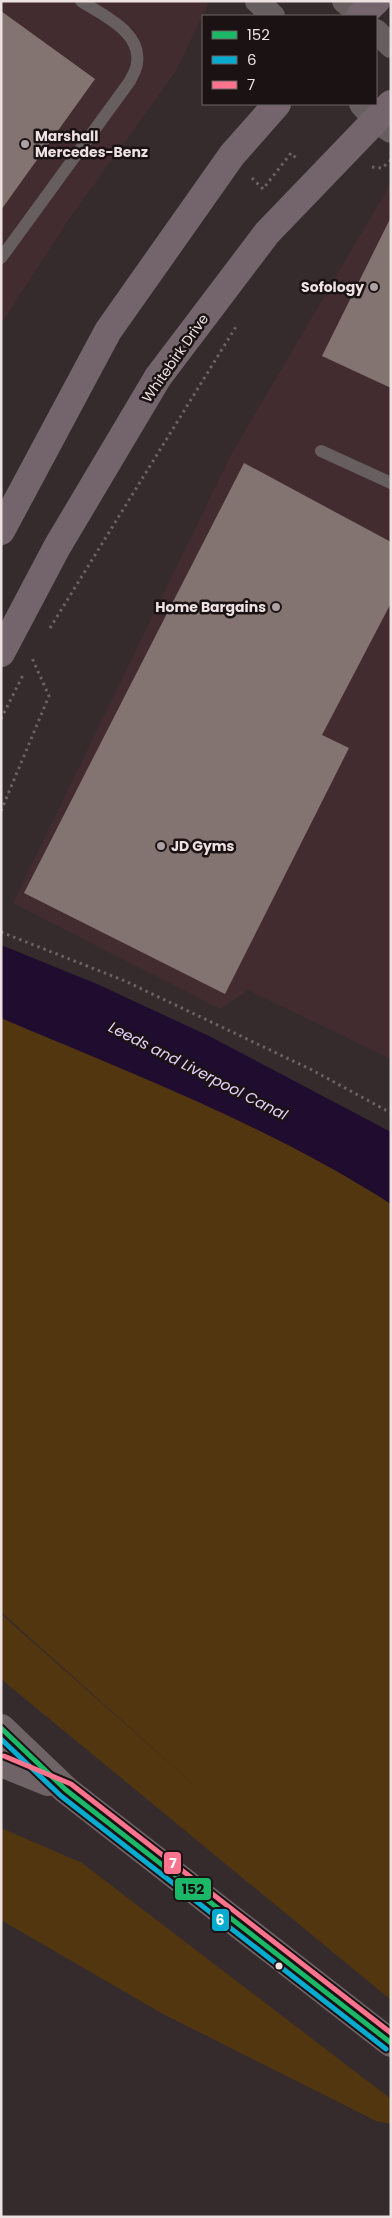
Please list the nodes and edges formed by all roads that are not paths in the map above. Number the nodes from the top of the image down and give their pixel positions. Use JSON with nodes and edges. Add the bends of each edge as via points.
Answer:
{"nodes":[{"id":1,"x":82,"y":1,"type":"edge"},
{"id":2,"x":257,"y":1,"type":"edge"},
{"id":3,"x":344,"y":1,"type":"edge"},
{"id":4,"x":376,"y":1,"type":"edge"},
{"id":5,"x":273,"y":15,"type":"edge"},
{"id":6,"x":359,"y":15,"type":"edge"},
{"id":7,"x":361,"y":15,"type":"edge"},
{"id":8,"x":377,"y":32,"type":"edge"},
{"id":9,"x":391,"y":46,"type":"edge"},
{"id":10,"x":276,"y":105,"type":"edge"},
{"id":11,"x":380,"y":115,"type":"edge"},
{"id":12,"x":1,"y":258,"type":"edge"},
{"id":13,"x":321,"y":452,"type":"dead end"},
{"id":14,"x":391,"y":483,"type":"edge"},
{"id":15,"x":1,"y":531,"type":"edge"},
{"id":16,"x":1,"y":653,"type":"edge"},
{"id":17,"x":1,"y":1728,"type":"edge"},
{"id":18,"x":1,"y":1762,"type":"edge"},
{"id":19,"x":66,"y":1790,"type":"junction"},
{"id":20,"x":391,"y":2043,"type":"edge"}],
"edges":[{"from":1,"to":12,"type":"lane","via":[[127,32],[136,49],[138,63],[130,81]]},
{"from":2,"to":5,"type":"street"},
{"from":3,"to":6,"type":"street"},
{"from":4,"to":7,"type":"highway"},
{"from":8,"to":9,"type":"street"},
{"from":10,"to":15,"type":"highway","via":[[232,155],[108,330]]},
{"from":11,"to":16,"type":"highway","name":"Whitebirk Drive","via":[[267,233],[158,377],[58,547]]},
{"from":13,"to":14,"type":"lane"},
{"from":17,"to":19,"type":"main road"},
{"from":18,"to":19,"type":"main road"},
{"from":19,"to":20,"type":"main road"}]}
